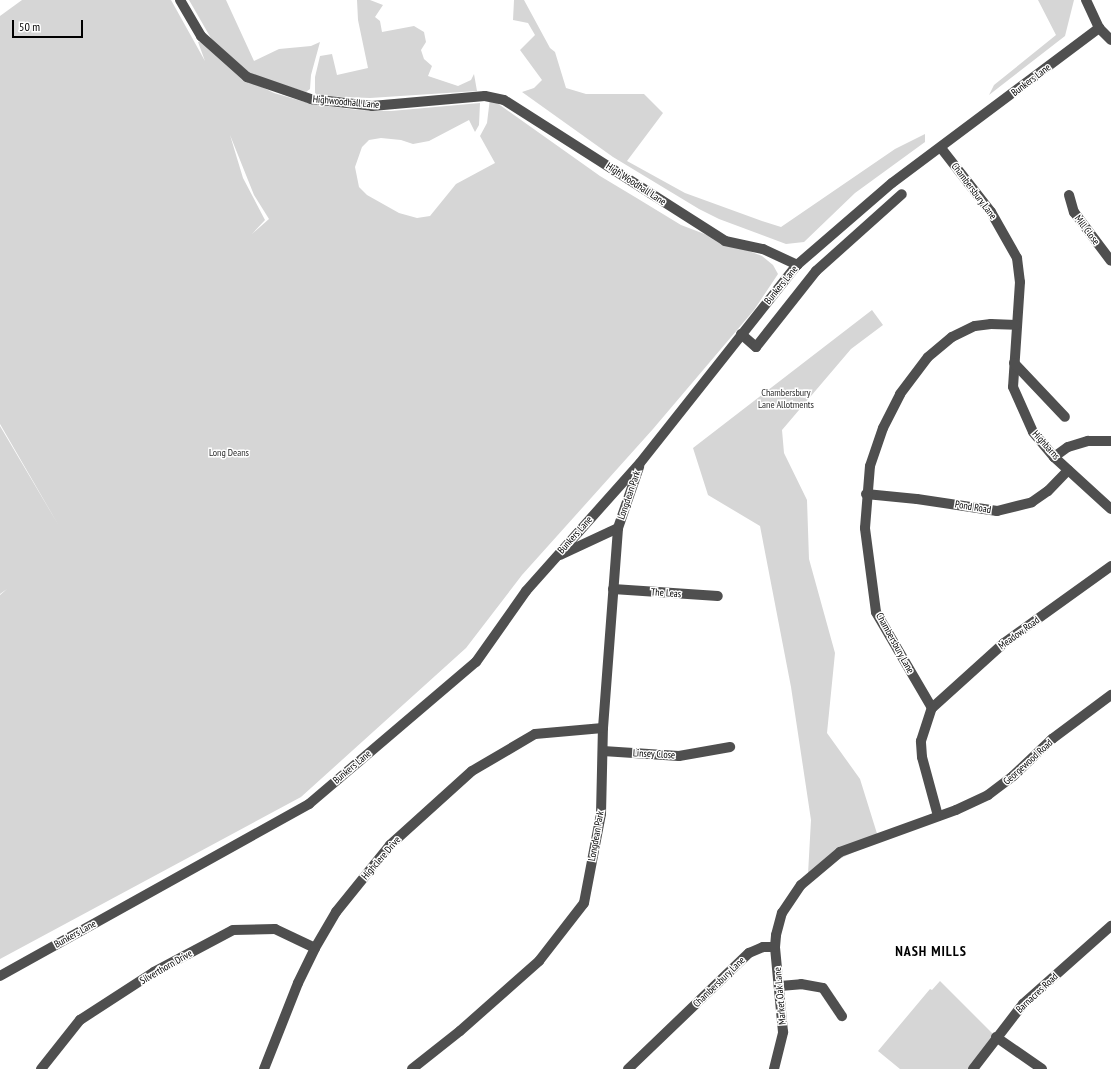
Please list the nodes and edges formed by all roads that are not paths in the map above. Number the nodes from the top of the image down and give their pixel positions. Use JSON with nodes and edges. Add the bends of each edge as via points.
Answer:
{"nodes":[{"id":1,"x":180,"y":0,"type":"edge"},
{"id":2,"x":1086,"y":0,"type":"edge"},
{"id":3,"x":1099,"y":28,"type":"junction"},
{"id":4,"x":1111,"y":40,"type":"edge"},
{"id":5,"x":479,"y":97,"type":"joint"},
{"id":6,"x":941,"y":148,"type":"junction"},
{"id":7,"x":902,"y":194,"type":"dead end"},
{"id":8,"x":1069,"y":195,"type":"dead end"},
{"id":9,"x":1111,"y":261,"type":"edge"},
{"id":10,"x":797,"y":265,"type":"junction"},
{"id":11,"x":1016,"y":325,"type":"junction"},
{"id":12,"x":741,"y":334,"type":"junction"},
{"id":13,"x":1014,"y":364,"type":"junction"},
{"id":14,"x":1065,"y":417,"type":"dead end"},
{"id":15,"x":1111,"y":441,"type":"edge"},
{"id":16,"x":1054,"y":456,"type":"junction"},
{"id":17,"x":640,"y":463,"type":"junction"},
{"id":18,"x":1068,"y":470,"type":"junction"},
{"id":19,"x":866,"y":494,"type":"junction"},
{"id":20,"x":1111,"y":509,"type":"edge"},
{"id":21,"x":618,"y":528,"type":"junction"},
{"id":22,"x":555,"y":557,"type":"junction"},
{"id":23,"x":1111,"y":566,"type":"edge"},
{"id":24,"x":613,"y":589,"type":"junction"},
{"id":25,"x":718,"y":596,"type":"dead end"},
{"id":26,"x":1111,"y":695,"type":"edge"},
{"id":27,"x":932,"y":708,"type":"junction"},
{"id":28,"x":603,"y":728,"type":"junction"},
{"id":29,"x":730,"y":748,"type":"dead end"},
{"id":30,"x":603,"y":751,"type":"junction"},
{"id":31,"x":938,"y":816,"type":"junction"},
{"id":32,"x":1111,"y":926,"type":"edge"},
{"id":33,"x":775,"y":947,"type":"junction"},
{"id":34,"x":315,"y":948,"type":"junction"},
{"id":35,"x":0,"y":976,"type":"edge"},
{"id":36,"x":780,"y":986,"type":"junction"},
{"id":37,"x":842,"y":1016,"type":"dead end"},
{"id":38,"x":996,"y":1036,"type":"junction"},
{"id":39,"x":41,"y":1069,"type":"edge"},
{"id":40,"x":264,"y":1069,"type":"edge"},
{"id":41,"x":412,"y":1069,"type":"edge"},
{"id":42,"x":628,"y":1069,"type":"edge"},
{"id":43,"x":774,"y":1069,"type":"edge"},
{"id":44,"x":973,"y":1069,"type":"edge"},
{"id":45,"x":1042,"y":1069,"type":"edge"}],
"edges":[{"from":1,"to":5,"type":"street","name":"Highwoodhall Lane","via":[[201,36],[247,77],[311,100],[372,106]]},
{"from":2,"to":3,"type":"street"},
{"from":3,"to":4,"type":"street"},
{"from":3,"to":6,"type":"street","name":"Bunkers Lane"},
{"from":5,"to":10,"type":"street","name":"High Woodhall Lane","via":[[504,100],[724,241],[763,249]]},
{"from":6,"to":10,"type":"street","name":"Bunkers Lane","via":[[892,183]]},
{"from":6,"to":11,"type":"street","name":"Chambersbury Lane","via":[[991,212],[1017,258],[1020,282]]},
{"from":7,"to":12,"type":"street","via":[[816,271],[756,346]]},
{"from":8,"to":9,"type":"street","name":"Mill Close","via":[[1074,212]]},
{"from":10,"to":12,"type":"street","name":"Bunkers Lane"},
{"from":11,"to":13,"type":"street","name":"Highbarns"},
{"from":11,"to":19,"type":"street","name":"Chambersbury Lane","via":[[975,326],[952,337],[928,357],[900,394],[883,428],[870,466]]},
{"from":12,"to":17,"type":"street","name":"Bunkers Lane"},
{"from":13,"to":14,"type":"street"},
{"from":13,"to":16,"type":"street","name":"Highbarns","via":[[1013,387],[1033,432]]},
{"from":15,"to":16,"type":"street","via":[[1088,441],[1068,447]]},
{"from":16,"to":18,"type":"street","name":"Highbarns"},
{"from":17,"to":21,"type":"street","name":"Longdean Park"},
{"from":17,"to":22,"type":"street","name":"Bunkers Lane"},
{"from":18,"to":19,"type":"street","name":"Pond Road","via":[[1048,491],[1032,502],[997,511],[917,498]]},
{"from":18,"to":20,"type":"street","name":"Highbarns"},
{"from":19,"to":27,"type":"street","name":"Chambersbury Lane","via":[[865,528],[876,612]]},
{"from":21,"to":22,"type":"street","name":"Longdean Park"},
{"from":21,"to":24,"type":"street","name":"Longdean Park"},
{"from":22,"to":35,"type":"street","name":"Bunkers Lane","via":[[526,591],[476,662],[309,804]]},
{"from":23,"to":27,"type":"street","name":"Meadow Road","via":[[1004,643]]},
{"from":24,"to":25,"type":"street","name":"The Leas"},
{"from":24,"to":28,"type":"street","name":"Longdean Park"},
{"from":26,"to":31,"type":"street","name":"Georgewood Road","via":[[1052,739],[998,788],[974,802]]},
{"from":27,"to":31,"type":"street","via":[[921,741],[922,757]]},
{"from":28,"to":30,"type":"street","name":"Longdean Park"},
{"from":28,"to":34,"type":"street","name":"Highclere Drive","via":[[535,734],[472,771],[390,845],[336,912]]},
{"from":29,"to":30,"type":"street","name":"Linsey Close","via":[[679,756]]},
{"from":30,"to":41,"type":"street","name":"Longdean Park","via":[[601,814],[584,903],[539,961],[460,1031]]},
{"from":31,"to":33,"type":"street","via":[[876,837],[832,857],[801,885],[789,901],[778,925]]},
{"from":32,"to":38,"type":"street","name":"Barnacres Road","via":[[1023,1004]]},
{"from":33,"to":36,"type":"street","name":"Market Oak Lane"},
{"from":33,"to":42,"type":"street","name":"Chambersbury Lane","via":[[763,947],[749,953]]},
{"from":34,"to":39,"type":"street","name":"Silverthorn Drive","via":[[275,929],[233,930],[154,972],[80,1020]]},
{"from":34,"to":40,"type":"street","name":"Highclere Drive","via":[[298,983]]},
{"from":36,"to":37,"type":"street","via":[[801,984],[823,988]]},
{"from":36,"to":43,"type":"street","name":"Market Oak Lane","via":[[783,1032]]},
{"from":38,"to":44,"type":"street","name":"Barnacres Road"},
{"from":38,"to":45,"type":"street"}]}
